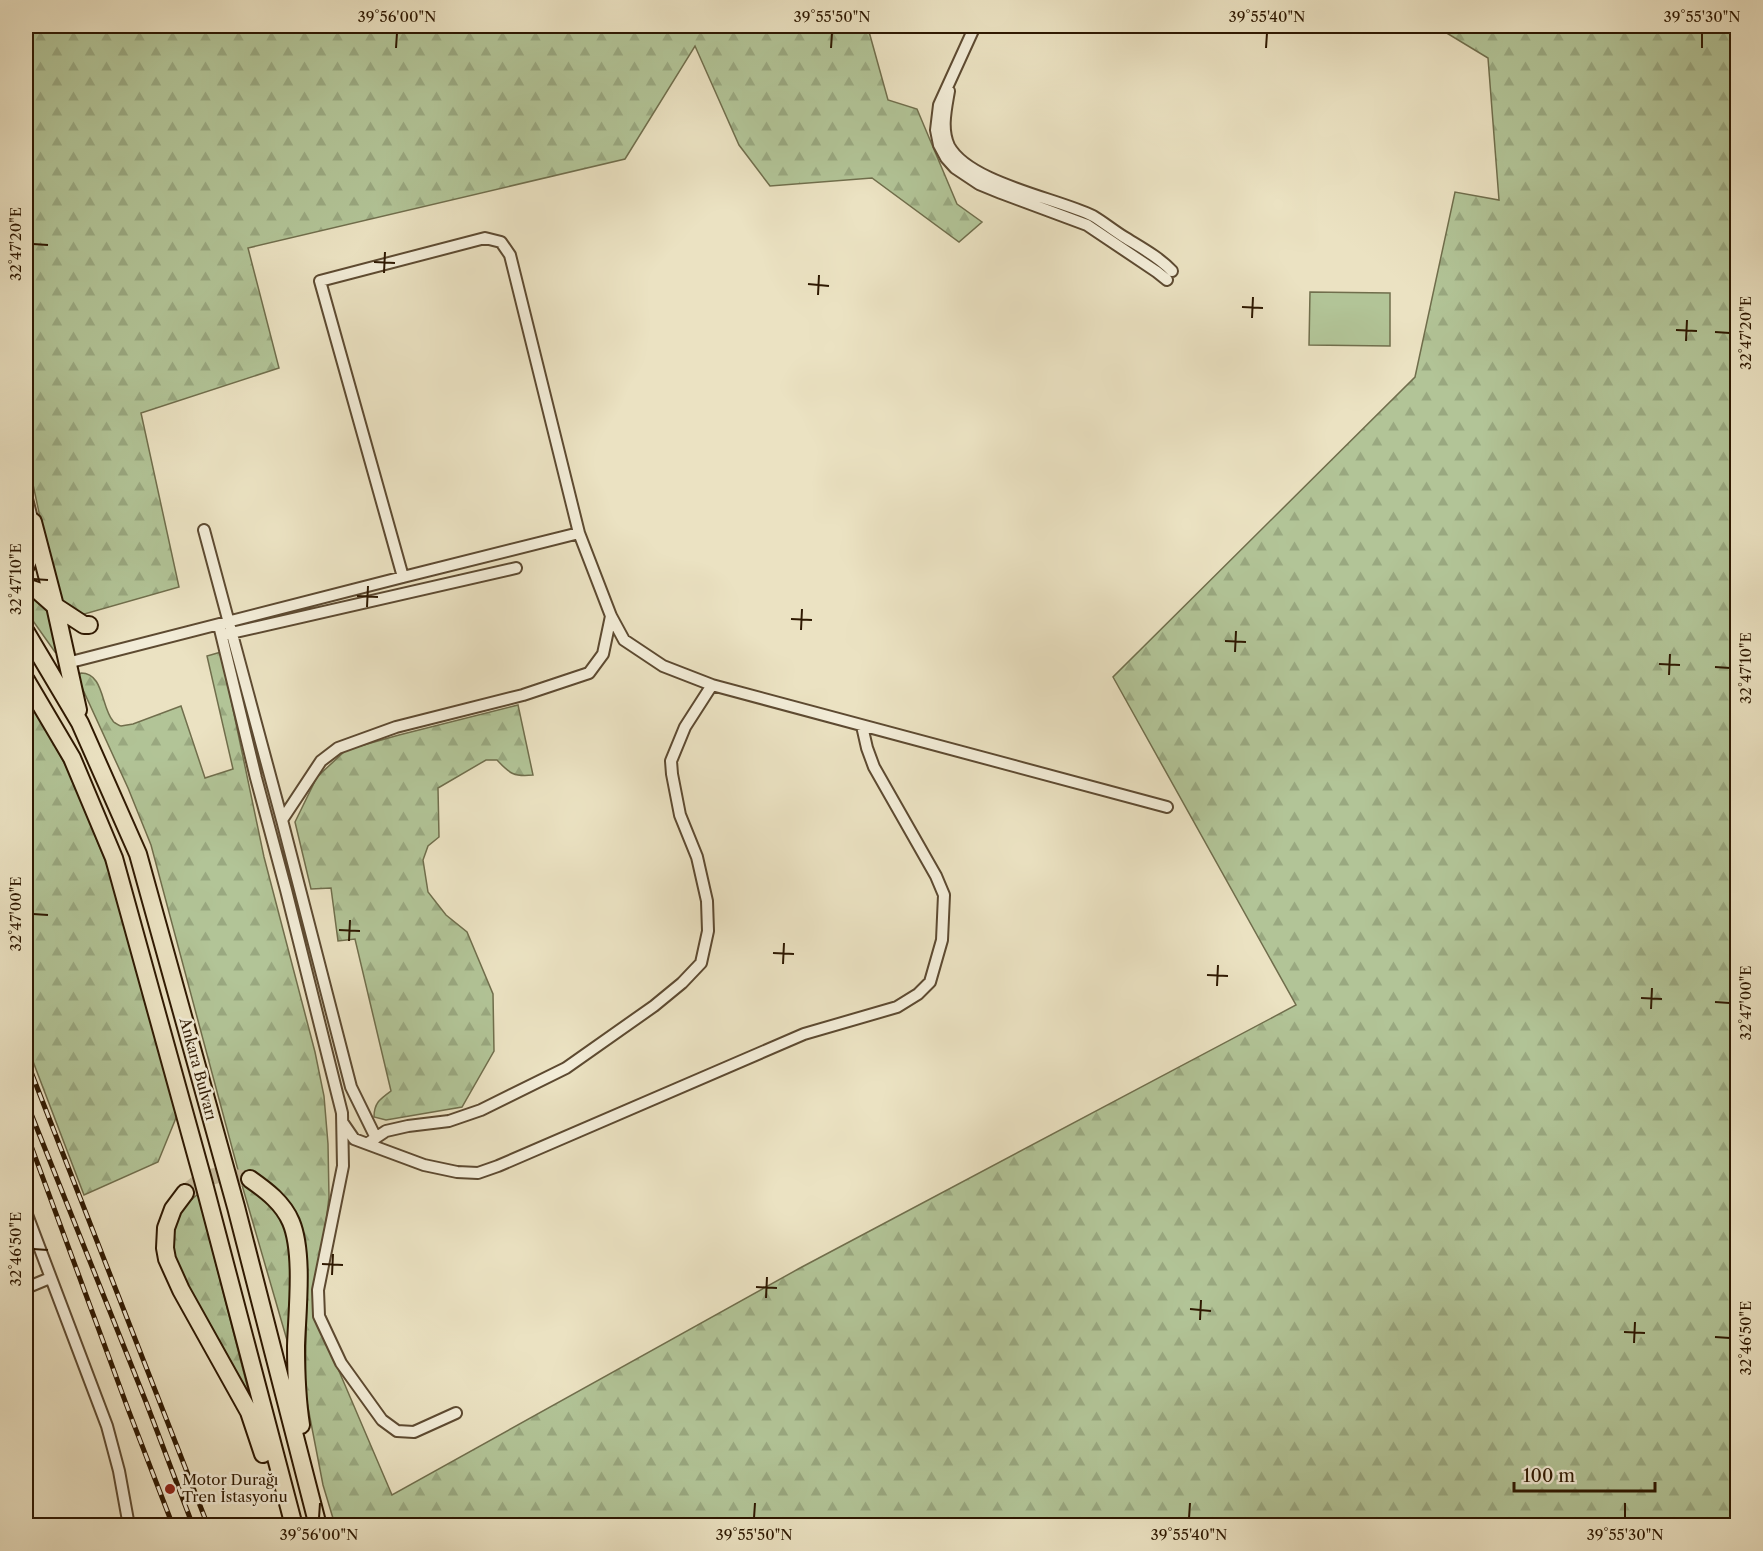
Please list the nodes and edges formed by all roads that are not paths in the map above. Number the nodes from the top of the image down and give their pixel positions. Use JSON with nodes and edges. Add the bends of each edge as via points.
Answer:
{"nodes":[{"id":1,"x":975,"y":26,"type":"edge"},
{"id":2,"x":1170,"y":276,"type":"dead end"},
{"id":3,"x":26,"y":495,"type":"edge"},
{"id":4,"x":33,"y":522,"type":"junction"},
{"id":5,"x":204,"y":530,"type":"dead end"},
{"id":6,"x":579,"y":533,"type":"junction"},
{"id":7,"x":26,"y":566,"type":"edge"},
{"id":8,"x":516,"y":568,"type":"dead end"},
{"id":9,"x":403,"y":576,"type":"junction"},
{"id":10,"x":26,"y":587,"type":"edge"},
{"id":11,"x":55,"y":606,"type":"junction"},
{"id":12,"x":611,"y":616,"type":"junction"},
{"id":13,"x":89,"y":625,"type":"dead end"},
{"id":14,"x":223,"y":627,"type":"junction"},
{"id":15,"x":26,"y":632,"type":"edge"},
{"id":16,"x":233,"y":633,"type":"junction"},
{"id":17,"x":68,"y":663,"type":"junction"},
{"id":18,"x":26,"y":680,"type":"edge"},
{"id":19,"x":712,"y":685,"type":"junction"},
{"id":20,"x":80,"y":723,"type":"junction"},
{"id":21,"x":862,"y":726,"type":"junction"},
{"id":22,"x":1167,"y":807,"type":"dead end"},
{"id":23,"x":282,"y":820,"type":"junction"},
{"id":24,"x":343,"y":1123,"type":"junction"},
{"id":25,"x":372,"y":1141,"type":"junction"},
{"id":26,"x":250,"y":1179,"type":"tunnel mouth"},
{"id":27,"x":185,"y":1193,"type":"tunnel mouth"},
{"id":28,"x":26,"y":1212,"type":"edge"},
{"id":29,"x":50,"y":1278,"type":"junction"},
{"id":30,"x":26,"y":1288,"type":"edge"},
{"id":31,"x":456,"y":1413,"type":"dead end"},
{"id":32,"x":308,"y":1489,"type":"junction"},
{"id":33,"x":129,"y":1526,"type":"edge"},
{"id":34,"x":284,"y":1526,"type":"edge"},
{"id":35,"x":294,"y":1526,"type":"edge"},
{"id":36,"x":318,"y":1526,"type":"edge"},
{"id":37,"x":327,"y":1526,"type":"edge"}],
"edges":[{"from":1,"to":2,"type":"street","via":[[939,105],[936,130],[946,158],[969,178],[1001,194],[1087,225],[1157,272]]},
{"from":3,"to":4,"type":"street"},
{"from":4,"to":7,"type":"main road","via":[[32,549]]},
{"from":4,"to":11,"type":"main road"},
{"from":5,"to":14,"type":"street"},
{"from":6,"to":9,"type":"street"},
{"from":6,"to":9,"type":"street","via":[[510,255],[501,242],[485,238],[320,281]]},
{"from":6,"to":12,"type":"street"},
{"from":8,"to":16,"type":"street"},
{"from":9,"to":14,"type":"street"},
{"from":10,"to":11,"type":"main road","via":[[38,591]]},
{"from":11,"to":13,"type":"main road"},
{"from":11,"to":17,"type":"main road"},
{"from":12,"to":19,"type":"street","via":[[624,640],[663,666]]},
{"from":12,"to":23,"type":"street","via":[[603,654],[589,673],[523,695],[396,727],[338,748],[321,761]]},
{"from":14,"to":16,"type":"street"},
{"from":14,"to":17,"type":"street"},
{"from":14,"to":24,"type":"street","via":[[256,778]]},
{"from":15,"to":20,"type":"main road","name":"Ankara Bulvarı"},
{"from":16,"to":23,"type":"street"},
{"from":17,"to":20,"type":"main road"},
{"from":18,"to":35,"type":"main road","name":"Ankara Bulvarı","via":[[72,758],[114,858]]},
{"from":19,"to":21,"type":"street"},
{"from":19,"to":25,"type":"street","via":[[685,727],[672,761],[680,815],[697,857],[707,901],[708,931],[701,963],[654,1006],[566,1068],[481,1110],[449,1121],[386,1131]]},
{"from":20,"to":32,"type":"main road","name":"Ankara Bulvarı","via":[[138,854],[236,1207]]},
{"from":21,"to":22,"type":"street"},
{"from":21,"to":25,"type":"street","via":[[874,767],[944,895],[940,948],[930,982],[918,994],[897,1007],[804,1034],[478,1173],[424,1165]]},
{"from":23,"to":25,"type":"street","via":[[351,1087]]},
{"from":24,"to":25,"type":"street","via":[[354,1139]]},
{"from":24,"to":31,"type":"street","via":[[343,1166],[318,1290],[319,1316],[341,1363],[382,1420],[398,1431],[414,1432]]},
{"from":26,"to":32,"type":"main road","via":[[284,1210],[297,1241],[296,1380]]},
{"from":27,"to":34,"type":"main road","via":[[172,1209],[166,1228],[167,1259],[249,1412]]},
{"from":28,"to":29,"type":"street"},
{"from":29,"to":30,"type":"street"},
{"from":29,"to":33,"type":"street","via":[[107,1426]]},
{"from":32,"to":36,"type":"main road","name":"Ankara Bulvarı"},
{"from":32,"to":37,"type":"main road"}]}
